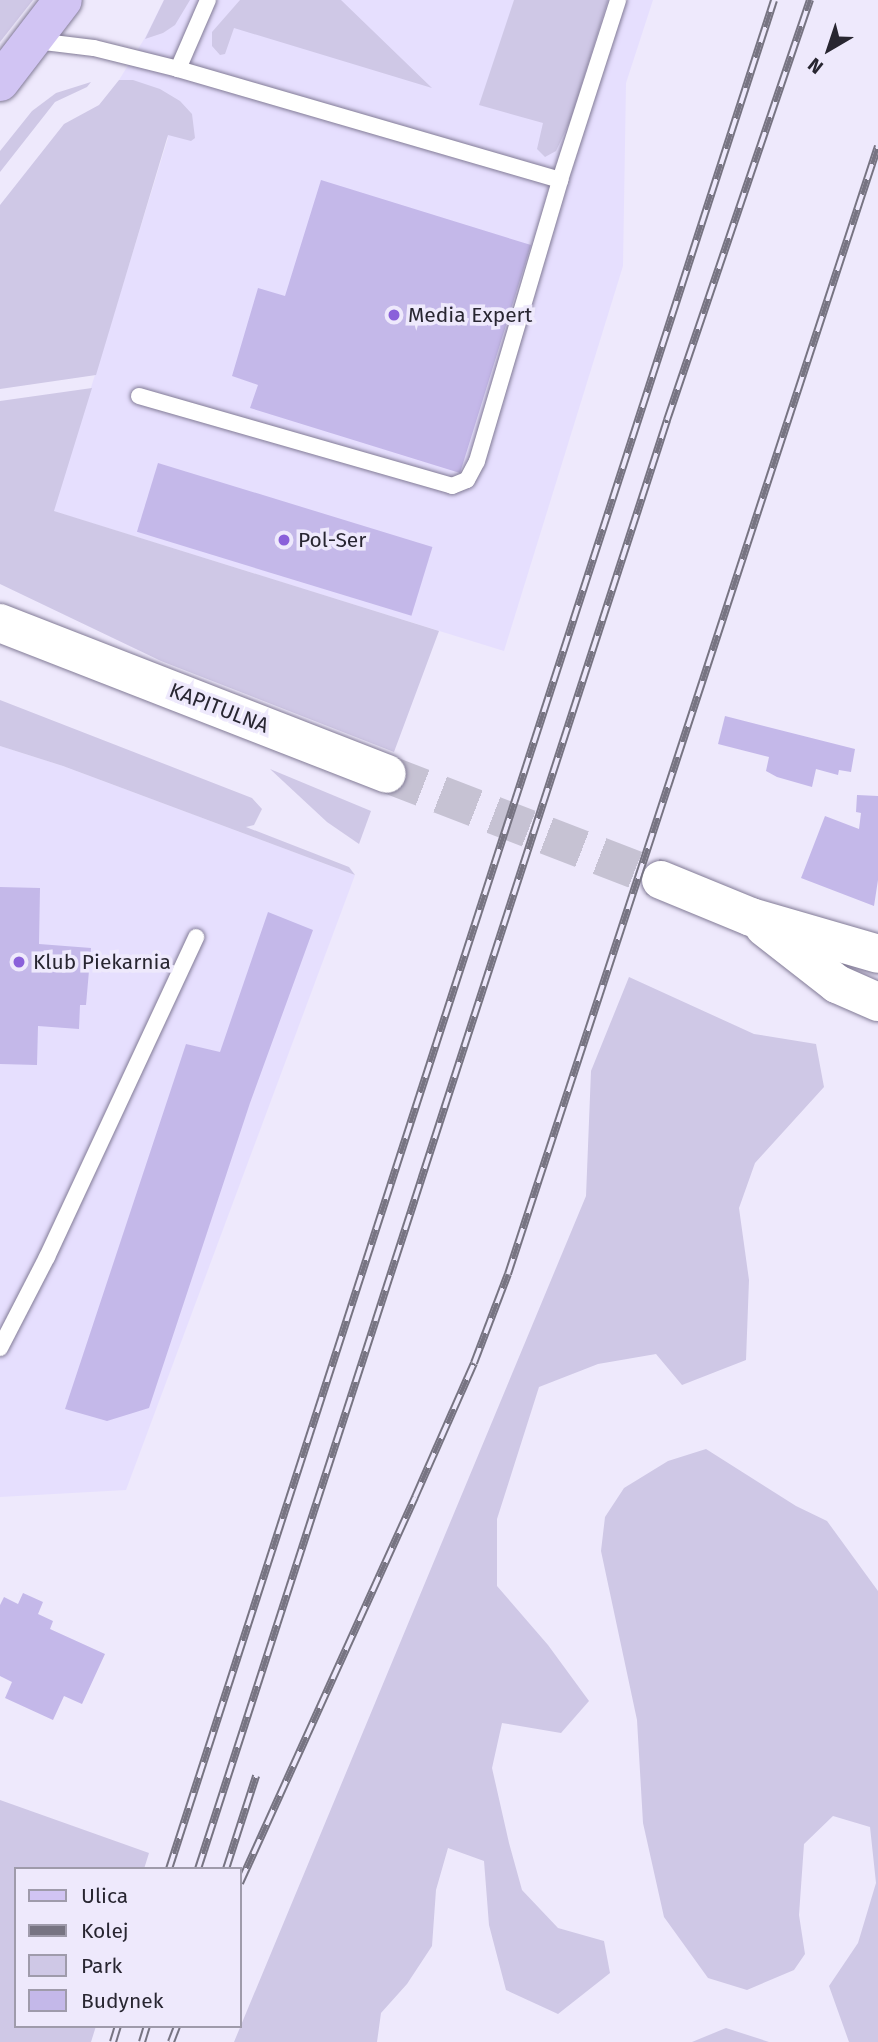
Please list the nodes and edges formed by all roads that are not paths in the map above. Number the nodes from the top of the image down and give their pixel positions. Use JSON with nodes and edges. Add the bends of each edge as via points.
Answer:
{"nodes":[{"id":1,"x":63,"y":0,"type":"edge"},
{"id":2,"x":208,"y":0,"type":"edge"},
{"id":3,"x":618,"y":0,"type":"edge"},
{"id":4,"x":33,"y":40,"type":"junction"},
{"id":5,"x":178,"y":69,"type":"junction"},
{"id":6,"x":0,"y":82,"type":"edge"},
{"id":7,"x":560,"y":180,"type":"junction"},
{"id":8,"x":139,"y":396,"type":"dead end"},
{"id":9,"x":0,"y":623,"type":"edge"},
{"id":10,"x":0,"y":639,"type":"edge"},
{"id":11,"x":50,"y":643,"type":"junction"},
{"id":12,"x":387,"y":774,"type":"tunnel mouth"},
{"id":13,"x":661,"y":880,"type":"tunnel mouth"},
{"id":14,"x":751,"y":917,"type":"junction"},
{"id":15,"x":196,"y":937,"type":"dead end"},
{"id":16,"x":878,"y":954,"type":"edge"},
{"id":17,"x":878,"y":1002,"type":"edge"},
{"id":18,"x":0,"y":1348,"type":"edge"}],
"edges":[{"from":1,"to":4,"type":"main road"},
{"from":2,"to":5,"type":"lane"},
{"from":3,"to":7,"type":"lane"},
{"from":4,"to":5,"type":"lane","via":[[94,48]]},
{"from":4,"to":6,"type":"main road"},
{"from":5,"to":7,"type":"lane"},
{"from":7,"to":8,"type":"lane","via":[[477,461],[467,480],[452,486]]},
{"from":9,"to":11,"type":"street","name":"KAPITULNA"},
{"from":10,"to":11,"type":"street","name":"KAPITULNA"},
{"from":11,"to":12,"type":"street","name":"KAPITULNA"},
{"from":13,"to":14,"type":"street"},
{"from":14,"to":16,"type":"street"},
{"from":14,"to":17,"type":"street","via":[[837,984]]},
{"from":15,"to":18,"type":"lane"}]}
